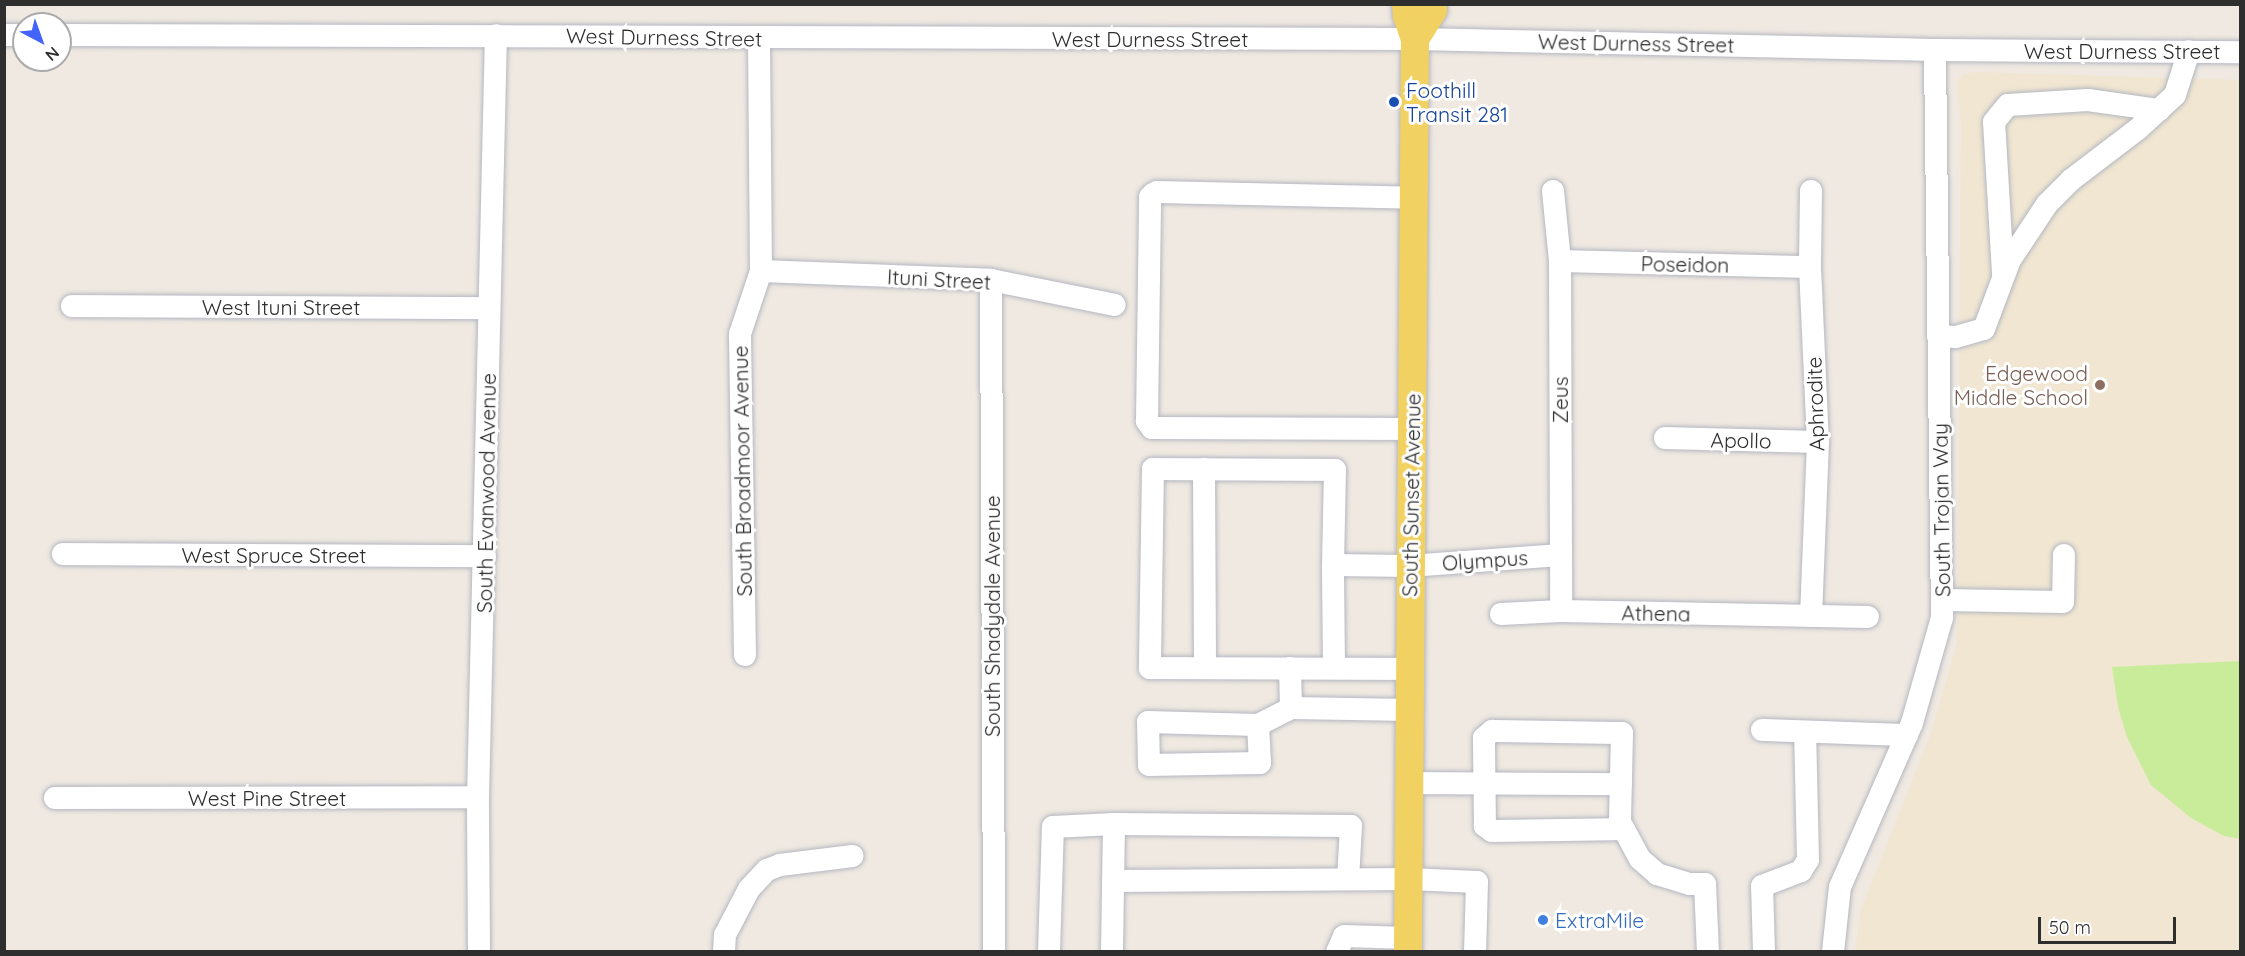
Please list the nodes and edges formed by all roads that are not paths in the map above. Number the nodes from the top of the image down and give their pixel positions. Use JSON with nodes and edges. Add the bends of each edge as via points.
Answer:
{"nodes":[{"id":1,"x":1406,"y":4,"type":"edge"},
{"id":2,"x":1433,"y":4,"type":"edge"},
{"id":3,"x":72,"y":35,"type":"edge"},
{"id":4,"x":496,"y":35,"type":"junction"},
{"id":5,"x":759,"y":38,"type":"junction"},
{"id":6,"x":1415,"y":39,"type":"junction"},
{"id":7,"x":1935,"y":50,"type":"junction"},
{"id":8,"x":2188,"y":51,"type":"junction"},
{"id":9,"x":2241,"y":52,"type":"edge"},
{"id":10,"x":2159,"y":110,"type":"junction"},
{"id":11,"x":1553,"y":191,"type":"dead end"},
{"id":12,"x":1811,"y":191,"type":"dead end"},
{"id":13,"x":1414,"y":198,"type":"junction"},
{"id":14,"x":1560,"y":261,"type":"junction"},
{"id":15,"x":1810,"y":267,"type":"junction"},
{"id":16,"x":761,"y":271,"type":"junction"},
{"id":17,"x":2003,"y":277,"type":"junction"},
{"id":18,"x":991,"y":280,"type":"junction"},
{"id":19,"x":1115,"y":305,"type":"dead end"},
{"id":20,"x":72,"y":306,"type":"dead end"},
{"id":21,"x":489,"y":308,"type":"junction"},
{"id":22,"x":1938,"y":336,"type":"junction"},
{"id":23,"x":1412,"y":429,"type":"junction"},
{"id":24,"x":1665,"y":438,"type":"dead end"},
{"id":25,"x":1818,"y":442,"type":"junction"},
{"id":26,"x":1204,"y":469,"type":"junction"},
{"id":27,"x":63,"y":554,"type":"dead end"},
{"id":28,"x":1560,"y":555,"type":"junction"},
{"id":29,"x":2064,"y":555,"type":"dead end"},
{"id":30,"x":485,"y":556,"type":"junction"},
{"id":31,"x":1334,"y":565,"type":"junction"},
{"id":32,"x":1410,"y":566,"type":"junction"},
{"id":33,"x":1942,"y":600,"type":"junction"},
{"id":34,"x":1561,"y":610,"type":"junction"},
{"id":35,"x":1501,"y":614,"type":"dead end"},
{"id":36,"x":1811,"y":616,"type":"junction"},
{"id":37,"x":1868,"y":617,"type":"dead end"},
{"id":38,"x":745,"y":655,"type":"dead end"},
{"id":39,"x":1205,"y":668,"type":"junction"},
{"id":40,"x":1290,"y":668,"type":"junction"},
{"id":41,"x":1335,"y":668,"type":"junction"},
{"id":42,"x":1410,"y":669,"type":"junction"},
{"id":43,"x":1291,"y":708,"type":"junction"},
{"id":44,"x":1410,"y":710,"type":"junction"},
{"id":45,"x":1258,"y":725,"type":"junction"},
{"id":46,"x":1762,"y":730,"type":"dead end"},
{"id":47,"x":1805,"y":732,"type":"junction"},
{"id":48,"x":1907,"y":735,"type":"junction"},
{"id":49,"x":1409,"y":783,"type":"junction"},
{"id":50,"x":1484,"y":784,"type":"junction"},
{"id":51,"x":1621,"y":784,"type":"junction"},
{"id":52,"x":478,"y":797,"type":"junction"},
{"id":53,"x":55,"y":798,"type":"dead end"},
{"id":54,"x":1114,"y":824,"type":"junction"},
{"id":55,"x":1623,"y":829,"type":"junction"},
{"id":56,"x":852,"y":856,"type":"dead end"},
{"id":57,"x":1348,"y":879,"type":"junction"},
{"id":58,"x":1409,"y":879,"type":"junction"},
{"id":59,"x":1113,"y":881,"type":"junction"},
{"id":60,"x":1408,"y":945,"type":"edge"},
{"id":61,"x":479,"y":951,"type":"edge"},
{"id":62,"x":724,"y":951,"type":"edge"},
{"id":63,"x":994,"y":951,"type":"edge"},
{"id":64,"x":1049,"y":951,"type":"edge"},
{"id":65,"x":1112,"y":951,"type":"edge"},
{"id":66,"x":1337,"y":951,"type":"edge"},
{"id":67,"x":1475,"y":951,"type":"edge"},
{"id":68,"x":1708,"y":951,"type":"edge"},
{"id":69,"x":1764,"y":951,"type":"edge"},
{"id":70,"x":1833,"y":951,"type":"edge"}],
"edges":[{"from":1,"to":6,"type":"main road","name":"South Sunset Avenue"},
{"from":2,"to":6,"type":"main road"},
{"from":3,"to":4,"type":"street","name":"West Durness Street"},
{"from":4,"to":5,"type":"street","name":"West Durness Street"},
{"from":4,"to":21,"type":"street","name":"South Evanwood Avenue"},
{"from":5,"to":6,"type":"street","name":"West Durness Street"},
{"from":5,"to":16,"type":"street","name":"South Broadmoor Avenue"},
{"from":6,"to":7,"type":"street","name":"West Durness Street"},
{"from":6,"to":13,"type":"main road","name":"South Sunset Avenue"},
{"from":7,"to":8,"type":"street","name":"West Durness Street"},
{"from":7,"to":22,"type":"street","name":"South Trojan Way"},
{"from":8,"to":9,"type":"street","name":"West Durness Street"},
{"from":8,"to":10,"type":"street","via":[[2175,95]]},
{"from":10,"to":17,"type":"street","via":[[2047,204]]},
{"from":10,"to":17,"type":"street","via":[[2088,100],[2008,105],[1994,122]]},
{"from":11,"to":14,"type":"street","name":"Zeus"},
{"from":12,"to":15,"type":"street","name":"Aphrodite"},
{"from":13,"to":23,"type":"main road","name":"South Sunset Avenue"},
{"from":13,"to":23,"type":"street","via":[[1157,192],[1150,197],[1147,421],[1152,428]]},
{"from":14,"to":15,"type":"street","name":"Poseidon"},
{"from":14,"to":28,"type":"street","name":"Zeus"},
{"from":15,"to":25,"type":"street","name":"Aphrodite"},
{"from":16,"to":18,"type":"street","name":"Ituni Street"},
{"from":16,"to":38,"type":"street","name":"South Broadmoor Avenue","via":[[740,334]]},
{"from":17,"to":22,"type":"street","via":[[1984,329],[1956,337]]},
{"from":18,"to":19,"type":"street","name":"Ituni Street"},
{"from":18,"to":63,"type":"street","name":"South Shadydale Avenue"},
{"from":20,"to":21,"type":"street","name":"West Ituni Street"},
{"from":21,"to":30,"type":"street","name":"South Evanwood Avenue"},
{"from":22,"to":33,"type":"street","name":"South Trojan Way"},
{"from":23,"to":32,"type":"main road","name":"South Sunset Avenue"},
{"from":24,"to":25,"type":"street","name":"Apollo"},
{"from":25,"to":36,"type":"street","name":"Aphrodite"},
{"from":26,"to":31,"type":"street","via":[[1335,470]]},
{"from":26,"to":39,"type":"street"},
{"from":26,"to":39,"type":"street","via":[[1153,469],[1150,668]]},
{"from":27,"to":30,"type":"street","name":"West Spruce Street"},
{"from":28,"to":32,"type":"street","name":"Olympus"},
{"from":28,"to":34,"type":"street","name":"Zeus"},
{"from":29,"to":33,"type":"street","via":[[2063,602]]},
{"from":30,"to":52,"type":"street","name":"South Evanwood Avenue"},
{"from":31,"to":32,"type":"street","name":"Olympus"},
{"from":31,"to":41,"type":"street"},
{"from":32,"to":42,"type":"main road","name":"South Sunset Avenue"},
{"from":33,"to":48,"type":"street","name":"South Trojan Way","via":[[1942,618]]},
{"from":34,"to":35,"type":"street","name":"Athena"},
{"from":34,"to":36,"type":"street","name":"Athena"},
{"from":36,"to":37,"type":"street","name":"Athena"},
{"from":39,"to":40,"type":"street"},
{"from":40,"to":41,"type":"street"},
{"from":40,"to":43,"type":"street"},
{"from":41,"to":42,"type":"street"},
{"from":42,"to":44,"type":"main road","name":"South Sunset Avenue"},
{"from":43,"to":44,"type":"street"},
{"from":43,"to":45,"type":"street"},
{"from":44,"to":49,"type":"main road","name":"South Sunset Avenue"},
{"from":45,"to":45,"type":"street","via":[[1148,722],[1149,765],[1260,763]]},
{"from":46,"to":47,"type":"street"},
{"from":47,"to":48,"type":"street"},
{"from":47,"to":69,"type":"street","via":[[1808,860],[1801,871],[1762,886]]},
{"from":48,"to":70,"type":"street","name":"South Trojan Way","via":[[1840,886]]},
{"from":49,"to":50,"type":"street"},
{"from":49,"to":58,"type":"main road","name":"South Sunset Avenue"},
{"from":50,"to":51,"type":"street"},
{"from":50,"to":51,"type":"street","via":[[1484,738],[1492,731],[1622,733]]},
{"from":50,"to":55,"type":"street","via":[[1485,826],[1492,831]]},
{"from":51,"to":55,"type":"street"},
{"from":52,"to":53,"type":"street","name":"West Pine Street"},
{"from":52,"to":61,"type":"street","name":"South Evanwood Avenue"},
{"from":54,"to":57,"type":"street","via":[[1351,826]]},
{"from":54,"to":59,"type":"street"},
{"from":54,"to":64,"type":"street","via":[[1053,827]]},
{"from":55,"to":68,"type":"street","via":[[1640,859],[1657,874],[1690,884],[1705,884]]},
{"from":56,"to":62,"type":"street","via":[[767,870],[749,889],[725,935]]},
{"from":57,"to":58,"type":"street"},
{"from":57,"to":59,"type":"street"},
{"from":58,"to":60,"type":"main road","name":"South Sunset Avenue"},
{"from":58,"to":67,"type":"street","via":[[1477,882]]},
{"from":59,"to":65,"type":"street"},
{"from":60,"to":66,"type":"street","via":[[1344,936]]}]}
